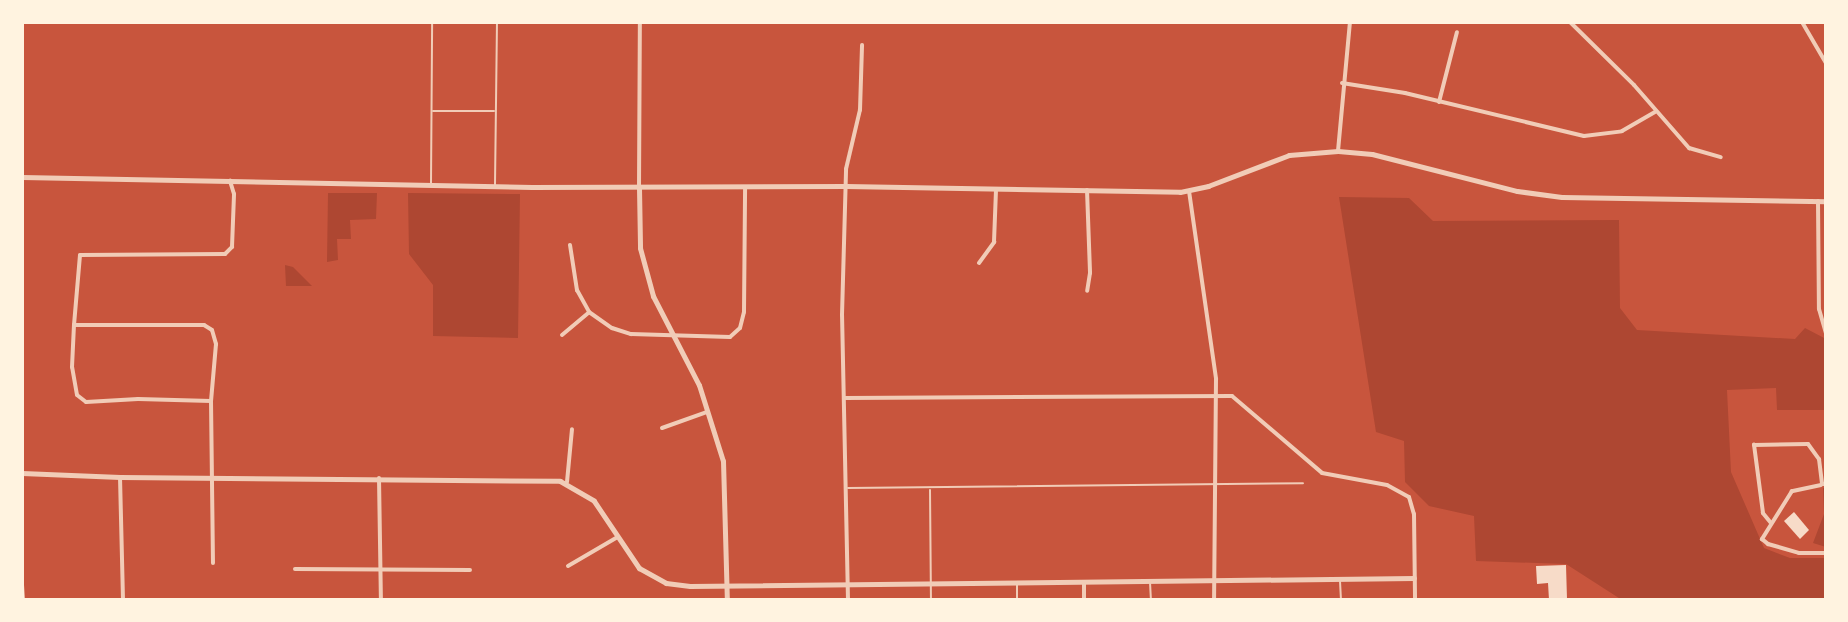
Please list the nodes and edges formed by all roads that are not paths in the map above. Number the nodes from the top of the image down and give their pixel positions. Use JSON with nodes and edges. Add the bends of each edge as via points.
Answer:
{"nodes":[{"id":1,"x":432,"y":22,"type":"edge"},
{"id":2,"x":497,"y":22,"type":"edge"},
{"id":3,"x":640,"y":22,"type":"edge"},
{"id":4,"x":1350,"y":22,"type":"edge"},
{"id":5,"x":1570,"y":22,"type":"edge"},
{"id":6,"x":1802,"y":22,"type":"edge"},
{"id":7,"x":1457,"y":32,"type":"dead end"},
{"id":8,"x":862,"y":45,"type":"dead end"},
{"id":9,"x":1826,"y":63,"type":"edge"},
{"id":10,"x":1342,"y":83,"type":"junction"},
{"id":11,"x":1439,"y":102,"type":"junction"},
{"id":12,"x":432,"y":111,"type":"junction"},
{"id":13,"x":496,"y":111,"type":"junction"},
{"id":14,"x":1655,"y":112,"type":"junction"},
{"id":15,"x":1338,"y":151,"type":"junction"},
{"id":16,"x":1721,"y":157,"type":"dead end"},
{"id":17,"x":22,"y":177,"type":"edge"},
{"id":18,"x":230,"y":181,"type":"junction"},
{"id":19,"x":431,"y":185,"type":"junction"},
{"id":20,"x":495,"y":186,"type":"junction"},
{"id":21,"x":846,"y":186,"type":"junction"},
{"id":22,"x":745,"y":187,"type":"junction"},
{"id":23,"x":639,"y":188,"type":"junction"},
{"id":24,"x":996,"y":189,"type":"junction"},
{"id":25,"x":1087,"y":190,"type":"junction"},
{"id":26,"x":1189,"y":191,"type":"junction"},
{"id":27,"x":1818,"y":201,"type":"junction"},
{"id":28,"x":1826,"y":201,"type":"edge"},
{"id":29,"x":570,"y":245,"type":"dead end"},
{"id":30,"x":979,"y":263,"type":"dead end"},
{"id":31,"x":1087,"y":291,"type":"dead end"},
{"id":32,"x":589,"y":312,"type":"junction"},
{"id":33,"x":74,"y":325,"type":"junction"},
{"id":34,"x":1826,"y":333,"type":"edge"},
{"id":35,"x":562,"y":335,"type":"dead end"},
{"id":36,"x":671,"y":335,"type":"junction"},
{"id":37,"x":1216,"y":394,"type":"junction"},
{"id":38,"x":845,"y":398,"type":"junction"},
{"id":39,"x":211,"y":401,"type":"junction"},
{"id":40,"x":710,"y":411,"type":"junction"},
{"id":41,"x":662,"y":428,"type":"dead end"},
{"id":42,"x":572,"y":429,"type":"dead end"},
{"id":43,"x":22,"y":473,"type":"edge"},
{"id":44,"x":212,"y":475,"type":"junction"},
{"id":45,"x":120,"y":477,"type":"junction"},
{"id":46,"x":379,"y":478,"type":"junction"},
{"id":47,"x":567,"y":482,"type":"junction"},
{"id":48,"x":1215,"y":483,"type":"junction"},
{"id":49,"x":1303,"y":483,"type":"dead end"},
{"id":50,"x":1824,"y":484,"type":"edge"},
{"id":51,"x":847,"y":488,"type":"junction"},
{"id":52,"x":930,"y":488,"type":"junction"},
{"id":53,"x":1771,"y":523,"type":"junction"},
{"id":54,"x":616,"y":538,"type":"junction"},
{"id":55,"x":1826,"y":553,"type":"edge"},
{"id":56,"x":213,"y":563,"type":"dead end"},
{"id":57,"x":568,"y":566,"type":"dead end"},
{"id":58,"x":295,"y":569,"type":"dead end"},
{"id":59,"x":470,"y":570,"type":"dead end"},
{"id":60,"x":382,"y":572,"type":"junction"},
{"id":61,"x":1414,"y":578,"type":"junction"},
{"id":62,"x":1340,"y":580,"type":"junction"},
{"id":63,"x":1150,"y":581,"type":"junction"},
{"id":64,"x":1215,"y":581,"type":"junction"},
{"id":65,"x":848,"y":582,"type":"junction"},
{"id":66,"x":1017,"y":582,"type":"junction"},
{"id":67,"x":1084,"y":582,"type":"junction"},
{"id":68,"x":931,"y":583,"type":"junction"},
{"id":69,"x":22,"y":585,"type":"edge"},
{"id":70,"x":727,"y":585,"type":"junction"},
{"id":71,"x":23,"y":600,"type":"edge"},
{"id":72,"x":123,"y":600,"type":"edge"},
{"id":73,"x":381,"y":600,"type":"edge"},
{"id":74,"x":727,"y":600,"type":"edge"},
{"id":75,"x":848,"y":600,"type":"edge"},
{"id":76,"x":931,"y":600,"type":"edge"},
{"id":77,"x":1017,"y":600,"type":"edge"},
{"id":78,"x":1084,"y":600,"type":"edge"},
{"id":79,"x":1151,"y":600,"type":"edge"},
{"id":80,"x":1214,"y":600,"type":"edge"},
{"id":81,"x":1341,"y":600,"type":"edge"},
{"id":82,"x":1415,"y":600,"type":"edge"}],
"edges":[{"from":1,"to":12,"type":"lane"},
{"from":2,"to":13,"type":"lane"},
{"from":3,"to":23,"type":"street"},
{"from":4,"to":10,"type":"street"},
{"from":5,"to":14,"type":"street"},
{"from":6,"to":9,"type":"street"},
{"from":7,"to":11,"type":"street"},
{"from":8,"to":21,"type":"street","via":[[860,110]]},
{"from":10,"to":11,"type":"street"},
{"from":10,"to":15,"type":"street"},
{"from":11,"to":14,"type":"street","via":[[1584,136],[1622,131]]},
{"from":12,"to":13,"type":"lane"},
{"from":12,"to":19,"type":"lane"},
{"from":13,"to":20,"type":"lane"},
{"from":14,"to":16,"type":"street","via":[[1689,148]]},
{"from":15,"to":26,"type":"street","via":[[1289,155]]},
{"from":15,"to":27,"type":"street","via":[[1562,197]]},
{"from":17,"to":18,"type":"street"},
{"from":18,"to":19,"type":"street"},
{"from":18,"to":33,"type":"street","via":[[232,247],[225,254],[80,255]]},
{"from":19,"to":20,"type":"street"},
{"from":20,"to":23,"type":"street"},
{"from":21,"to":22,"type":"street"},
{"from":21,"to":24,"type":"street"},
{"from":21,"to":38,"type":"street"},
{"from":22,"to":23,"type":"street"},
{"from":22,"to":36,"type":"street","via":[[740,328],[721,338]]},
{"from":23,"to":36,"type":"street","via":[[644,268]]},
{"from":24,"to":25,"type":"street"},
{"from":24,"to":30,"type":"street","via":[[994,242]]},
{"from":25,"to":26,"type":"street"},
{"from":25,"to":31,"type":"street"},
{"from":26,"to":37,"type":"street"},
{"from":27,"to":28,"type":"street"},
{"from":27,"to":34,"type":"street","via":[[1819,309]]},
{"from":29,"to":32,"type":"street","via":[[573,279]]},
{"from":32,"to":35,"type":"street"},
{"from":32,"to":36,"type":"street","via":[[621,332]]},
{"from":33,"to":39,"type":"street","via":[[72,367],[77,395],[86,402]]},
{"from":33,"to":39,"type":"street","via":[[204,325],[212,330],[216,344]]},
{"from":36,"to":40,"type":"street"},
{"from":37,"to":38,"type":"street"},
{"from":37,"to":48,"type":"street"},
{"from":37,"to":61,"type":"street","via":[[1232,396],[1322,473],[1387,485],[1409,497]]},
{"from":38,"to":51,"type":"street"},
{"from":39,"to":44,"type":"street"},
{"from":40,"to":41,"type":"street"},
{"from":40,"to":70,"type":"street","via":[[725,475]]},
{"from":42,"to":47,"type":"street"},
{"from":43,"to":45,"type":"street"},
{"from":44,"to":45,"type":"street"},
{"from":44,"to":46,"type":"street"},
{"from":44,"to":56,"type":"street"},
{"from":45,"to":72,"type":"street"},
{"from":46,"to":47,"type":"street"},
{"from":46,"to":60,"type":"street"},
{"from":47,"to":54,"type":"street","via":[[594,501]]},
{"from":48,"to":49,"type":"lane"},
{"from":48,"to":52,"type":"lane"},
{"from":48,"to":64,"type":"street"},
{"from":50,"to":53,"type":"street","via":[[1792,491]]},
{"from":50,"to":53,"type":"street","via":[[1819,459],[1808,444],[1754,445],[1763,513]]},
{"from":51,"to":52,"type":"lane"},
{"from":51,"to":65,"type":"street"},
{"from":52,"to":68,"type":"lane"},
{"from":53,"to":55,"type":"street","via":[[1762,539],[1799,553]]},
{"from":54,"to":57,"type":"street"},
{"from":54,"to":70,"type":"street","via":[[634,563],[657,579],[690,586]]},
{"from":58,"to":60,"type":"street"},
{"from":59,"to":60,"type":"street"},
{"from":60,"to":73,"type":"street"},
{"from":61,"to":62,"type":"street"},
{"from":61,"to":82,"type":"street"},
{"from":62,"to":64,"type":"street"},
{"from":62,"to":81,"type":"lane"},
{"from":63,"to":64,"type":"street"},
{"from":63,"to":67,"type":"street"},
{"from":63,"to":79,"type":"lane"},
{"from":64,"to":80,"type":"street"},
{"from":65,"to":68,"type":"street"},
{"from":65,"to":70,"type":"street"},
{"from":65,"to":75,"type":"street"},
{"from":66,"to":67,"type":"street"},
{"from":66,"to":68,"type":"street"},
{"from":66,"to":77,"type":"lane"},
{"from":67,"to":78,"type":"street"},
{"from":68,"to":76,"type":"lane"},
{"from":69,"to":71,"type":"street"},
{"from":70,"to":74,"type":"street"}]}
